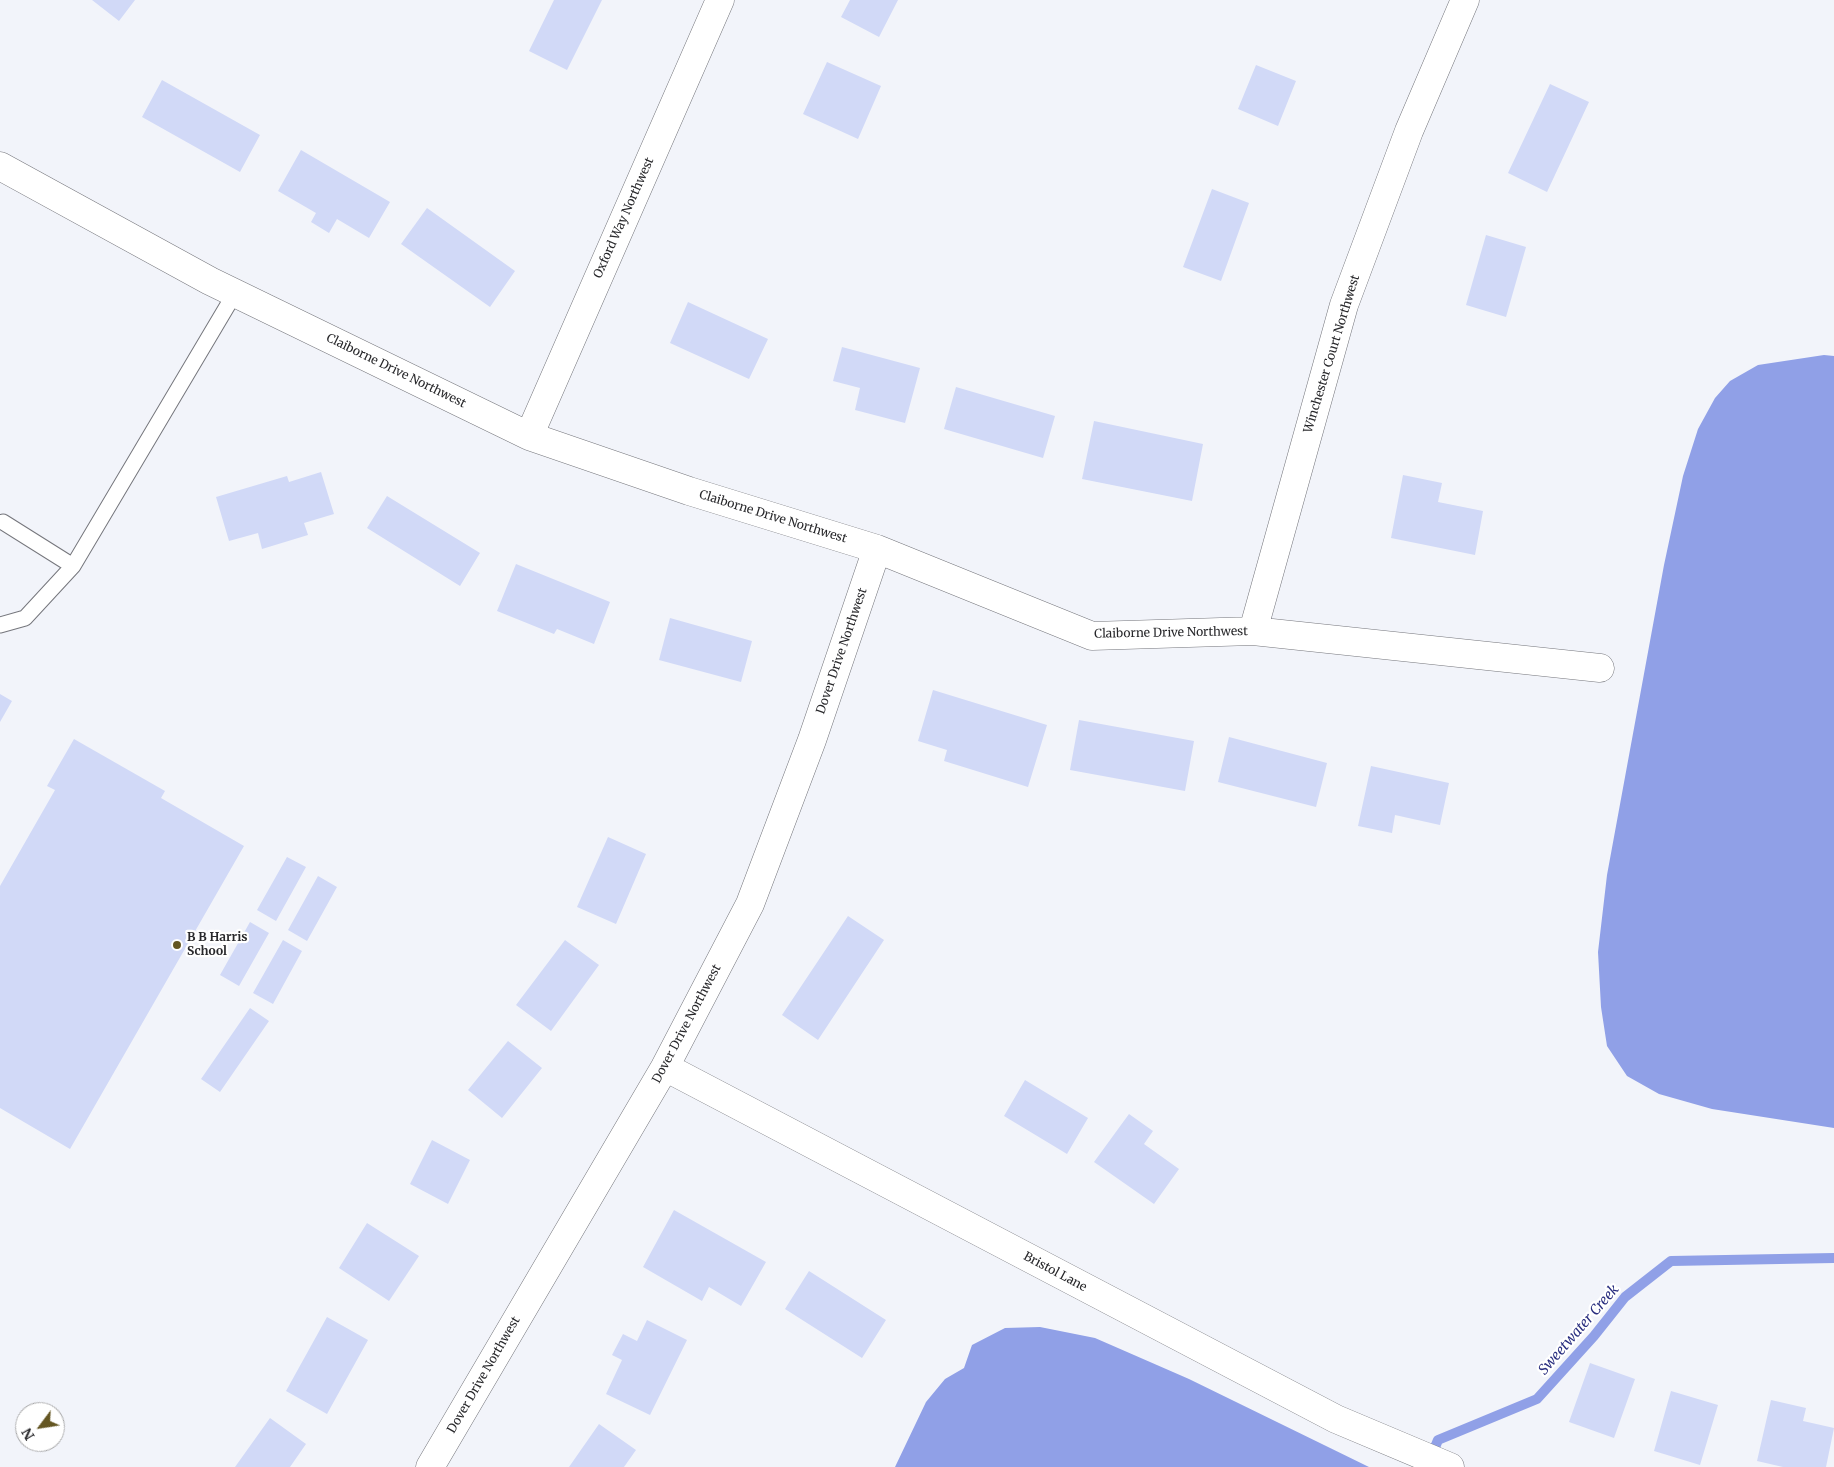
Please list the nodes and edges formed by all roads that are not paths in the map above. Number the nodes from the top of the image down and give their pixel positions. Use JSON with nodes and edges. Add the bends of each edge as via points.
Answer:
{"nodes":[{"id":1,"x":720,"y":0,"type":"edge"},
{"id":2,"x":1465,"y":0,"type":"edge"},
{"id":3,"x":0,"y":166,"type":"edge"},
{"id":4,"x":235,"y":293,"type":"junction"},
{"id":5,"x":529,"y":436,"type":"junction"},
{"id":6,"x":3,"y":522,"type":"dead end"},
{"id":7,"x":877,"y":549,"type":"junction"},
{"id":8,"x":73,"y":566,"type":"junction"},
{"id":9,"x":0,"y":625,"type":"edge"},
{"id":10,"x":1253,"y":631,"type":"junction"},
{"id":11,"x":1600,"y":668,"type":"dead end"},
{"id":12,"x":665,"y":1067,"type":"junction"},
{"id":13,"x":430,"y":1467,"type":"edge"},
{"id":14,"x":1450,"y":1467,"type":"edge"}],
"edges":[{"from":1,"to":5,"type":"street","name":"Oxford Way Northwest"},
{"from":2,"to":10,"type":"street","name":"Winchester Court Northwest","via":[[1409,131],[1344,305]]},
{"from":3,"to":4,"type":"street","name":"Claiborne Drive Northwest"},
{"from":4,"to":5,"type":"street","name":"Claiborne Drive Northwest"},
{"from":4,"to":8,"type":"lane"},
{"from":5,"to":7,"type":"street","name":"Claiborne Drive Northwest","via":[[689,492]]},
{"from":6,"to":8,"type":"lane"},
{"from":7,"to":10,"type":"street","name":"Claiborne Drive Northwest","via":[[1092,636]]},
{"from":7,"to":12,"type":"street","name":"Dover Drive Northwest","via":[[812,740],[750,904]]},
{"from":8,"to":9,"type":"lane","via":[[25,618]]},
{"from":10,"to":11,"type":"street","name":"Claiborne Drive Northwest"},
{"from":12,"to":13,"type":"street","name":"Dover Drive Northwest"},
{"from":12,"to":14,"type":"street","name":"Bristol Lane","via":[[1336,1419]]}]}
